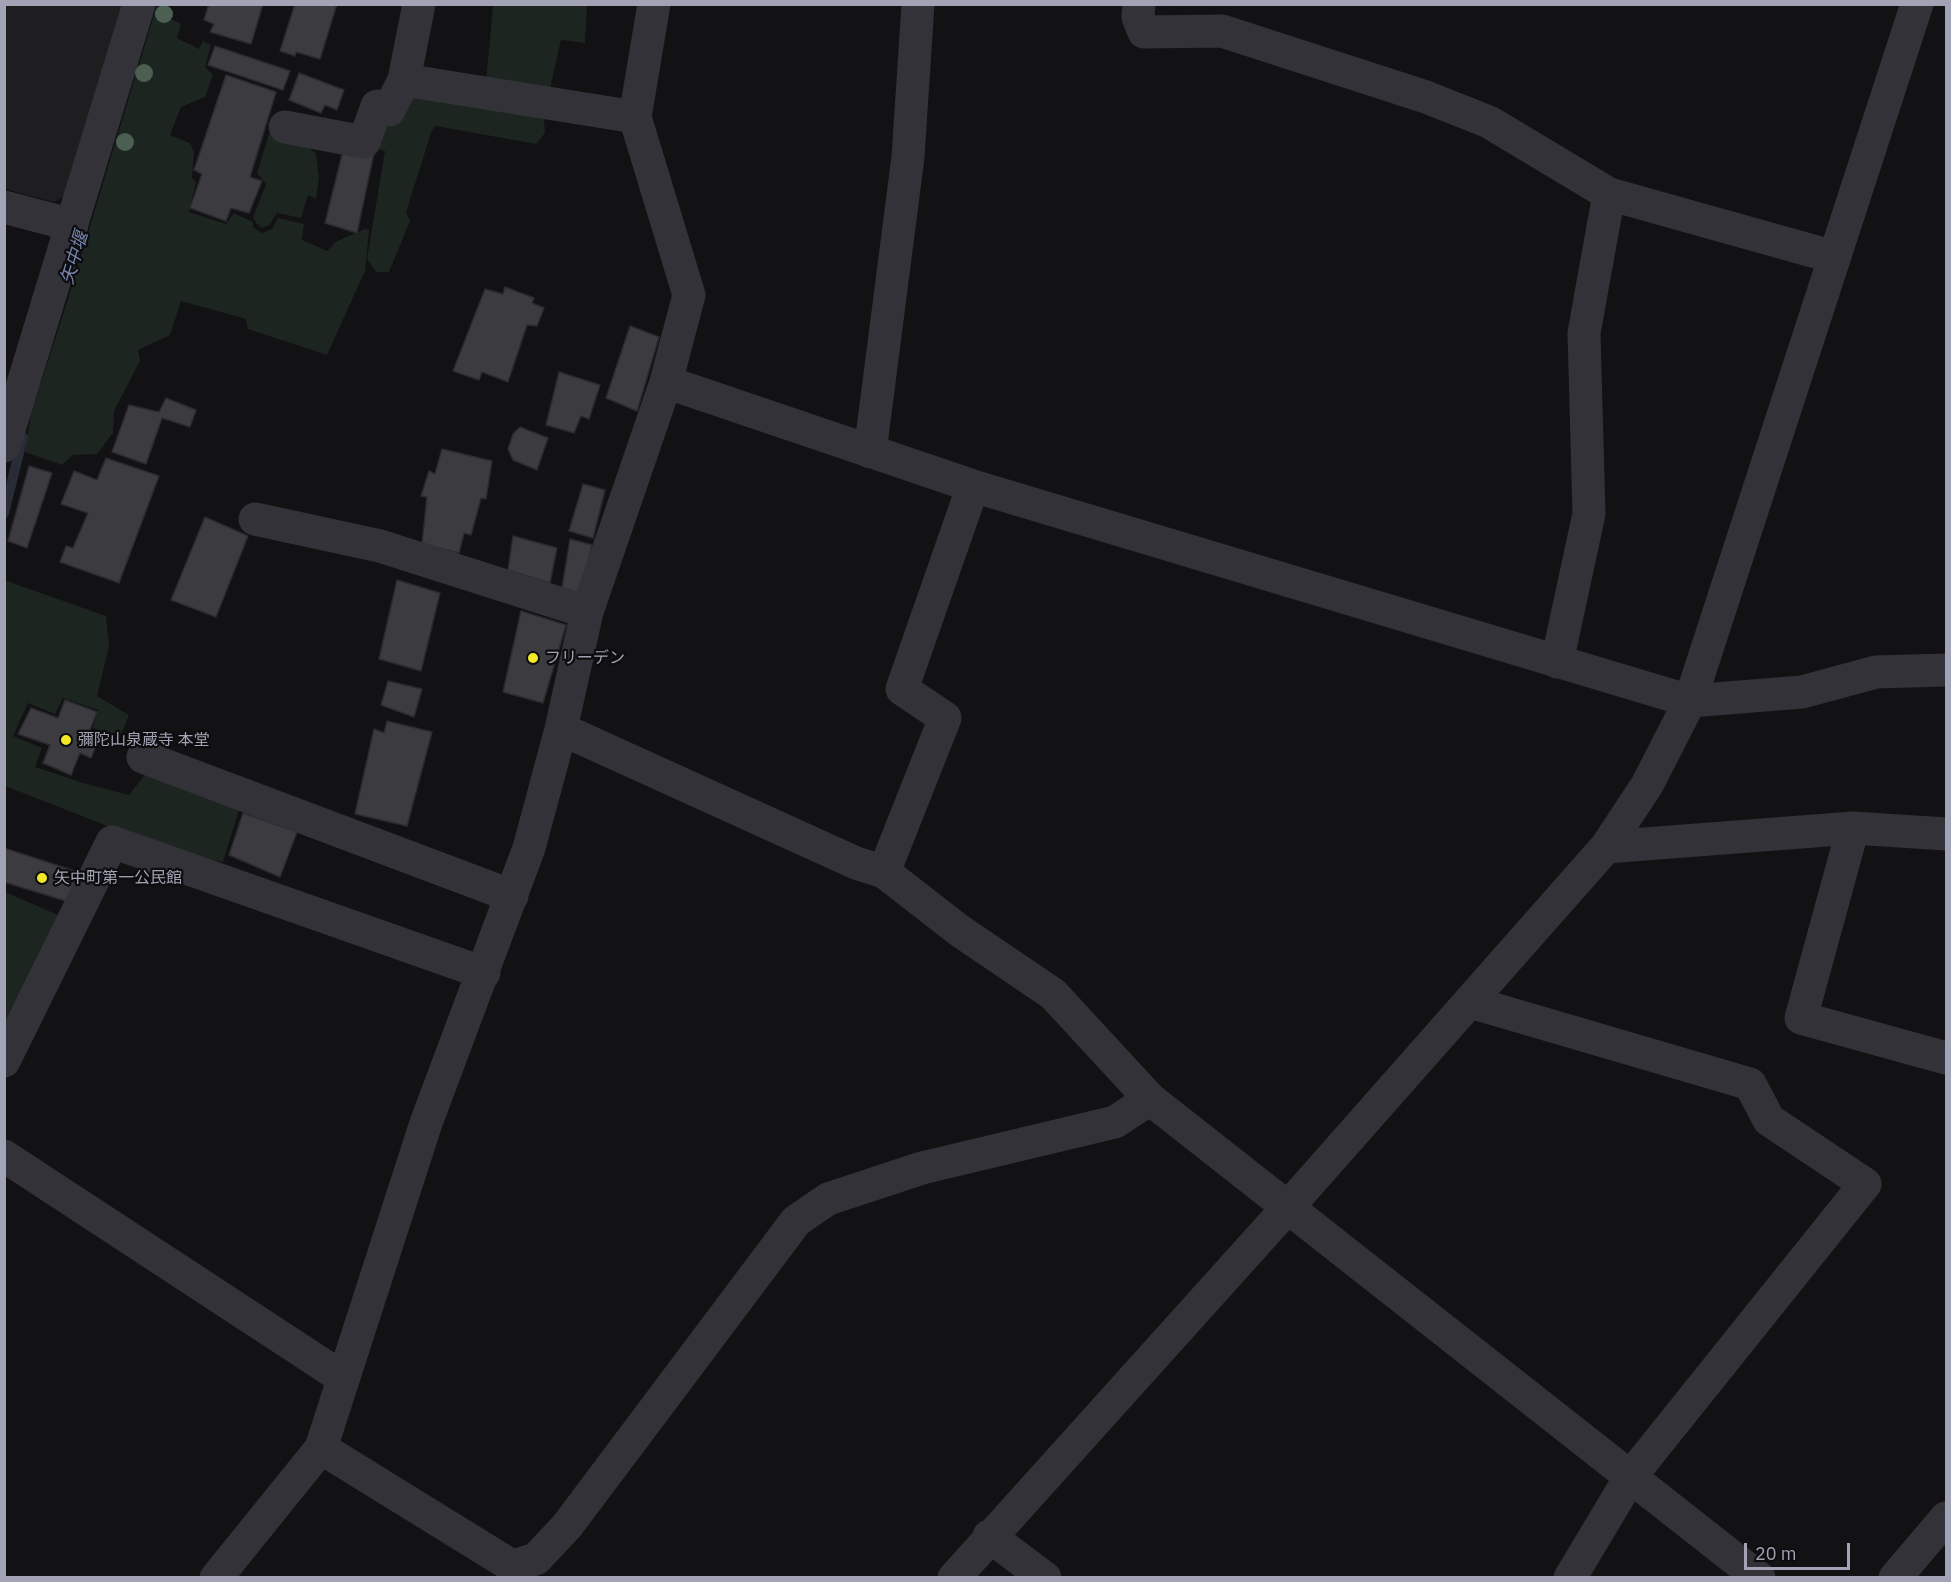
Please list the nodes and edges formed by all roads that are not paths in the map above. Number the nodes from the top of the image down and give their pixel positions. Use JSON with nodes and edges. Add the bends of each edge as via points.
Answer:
{"nodes":[{"id":1,"x":139,"y":4,"type":"edge"},
{"id":2,"x":419,"y":4,"type":"edge"},
{"id":3,"x":654,"y":4,"type":"edge"},
{"id":4,"x":918,"y":4,"type":"edge"},
{"id":5,"x":1139,"y":4,"type":"edge"},
{"id":6,"x":1917,"y":4,"type":"edge"},
{"id":7,"x":404,"y":80,"type":"junction"},
{"id":8,"x":635,"y":117,"type":"junction"},
{"id":9,"x":285,"y":127,"type":"dead end"},
{"id":10,"x":1609,"y":194,"type":"junction"},
{"id":11,"x":4,"y":207,"type":"edge"},
{"id":12,"x":72,"y":225,"type":"junction"},
{"id":13,"x":1834,"y":257,"type":"junction"},
{"id":14,"x":666,"y":382,"type":"junction"},
{"id":15,"x":4,"y":446,"type":"edge"},
{"id":16,"x":870,"y":452,"type":"junction"},
{"id":17,"x":972,"y":486,"type":"junction"},
{"id":18,"x":255,"y":519,"type":"dead end"},
{"id":19,"x":587,"y":612,"type":"junction"},
{"id":20,"x":1557,"y":662,"type":"junction"},
{"id":21,"x":1947,"y":670,"type":"edge"},
{"id":22,"x":1690,"y":701,"type":"junction"},
{"id":23,"x":561,"y":729,"type":"junction"},
{"id":24,"x":143,"y":757,"type":"dead end"},
{"id":25,"x":1853,"y":828,"type":"junction"},
{"id":26,"x":1947,"y":834,"type":"edge"},
{"id":27,"x":1606,"y":847,"type":"junction"},
{"id":28,"x":884,"y":872,"type":"junction"},
{"id":29,"x":512,"y":896,"type":"junction"},
{"id":30,"x":484,"y":973,"type":"junction"},
{"id":31,"x":1470,"y":1002,"type":"junction"},
{"id":32,"x":1947,"y":1058,"type":"edge"},
{"id":33,"x":4,"y":1061,"type":"edge"},
{"id":34,"x":1150,"y":1098,"type":"junction"},
{"id":35,"x":4,"y":1156,"type":"edge"},
{"id":36,"x":1289,"y":1206,"type":"junction"},
{"id":37,"x":343,"y":1378,"type":"junction"},
{"id":38,"x":321,"y":1448,"type":"junction"},
{"id":39,"x":1631,"y":1476,"type":"junction"},
{"id":40,"x":1947,"y":1518,"type":"edge"},
{"id":41,"x":989,"y":1536,"type":"junction"},
{"id":42,"x":531,"y":1570,"type":"edge"},
{"id":43,"x":216,"y":1578,"type":"edge"},
{"id":44,"x":954,"y":1578,"type":"edge"},
{"id":45,"x":1044,"y":1578,"type":"edge"},
{"id":46,"x":1570,"y":1578,"type":"edge"},
{"id":47,"x":1759,"y":1578,"type":"edge"},
{"id":48,"x":1895,"y":1578,"type":"edge"}],
"edges":[{"from":1,"to":12,"type":"street"},
{"from":2,"to":7,"type":"street"},
{"from":3,"to":8,"type":"street"},
{"from":4,"to":16,"type":"street","via":[[908,157]]},
{"from":5,"to":10,"type":"street","via":[[1138,17],[1144,32],[1222,32],[1426,97],[1489,122]]},
{"from":6,"to":13,"type":"street"},
{"from":7,"to":8,"type":"street"},
{"from":7,"to":9,"type":"street","via":[[389,110],[376,106],[364,142]]},
{"from":8,"to":14,"type":"street","via":[[688,295]]},
{"from":10,"to":13,"type":"street"},
{"from":10,"to":20,"type":"street","via":[[1584,333],[1589,514]]},
{"from":11,"to":12,"type":"street"},
{"from":12,"to":15,"type":"street"},
{"from":13,"to":22,"type":"street"},
{"from":14,"to":16,"type":"street"},
{"from":14,"to":19,"type":"street"},
{"from":16,"to":17,"type":"street"},
{"from":17,"to":20,"type":"street"},
{"from":17,"to":28,"type":"street","via":[[902,689],[945,718]]},
{"from":18,"to":19,"type":"street","via":[[380,546]]},
{"from":19,"to":23,"type":"street"},
{"from":20,"to":22,"type":"street"},
{"from":21,"to":22,"type":"street","via":[[1876,672],[1802,692]]},
{"from":22,"to":27,"type":"street","via":[[1647,785]]},
{"from":23,"to":28,"type":"street","via":[[856,863]]},
{"from":23,"to":29,"type":"street"},
{"from":24,"to":29,"type":"street"},
{"from":25,"to":26,"type":"street"},
{"from":25,"to":27,"type":"street"},
{"from":25,"to":32,"type":"street","via":[[1801,1018]]},
{"from":27,"to":31,"type":"street"},
{"from":28,"to":34,"type":"street","via":[[960,932],[1053,994]]},
{"from":29,"to":30,"type":"street"},
{"from":30,"to":33,"type":"street","via":[[112,842]]},
{"from":30,"to":37,"type":"street","via":[[426,1123]]},
{"from":31,"to":36,"type":"street"},
{"from":31,"to":39,"type":"street","via":[[1750,1084],[1769,1120],[1865,1184]]},
{"from":34,"to":36,"type":"street"},
{"from":34,"to":42,"type":"street","via":[[1115,1122],[922,1168],[828,1199],[796,1221]]},
{"from":35,"to":37,"type":"street"},
{"from":36,"to":39,"type":"street"},
{"from":36,"to":41,"type":"street"},
{"from":37,"to":38,"type":"street"},
{"from":38,"to":42,"type":"street","via":[[512,1566]]},
{"from":38,"to":43,"type":"street"},
{"from":39,"to":46,"type":"street"},
{"from":39,"to":47,"type":"street"},
{"from":40,"to":48,"type":"street"},
{"from":41,"to":44,"type":"street"},
{"from":41,"to":45,"type":"street"}]}
